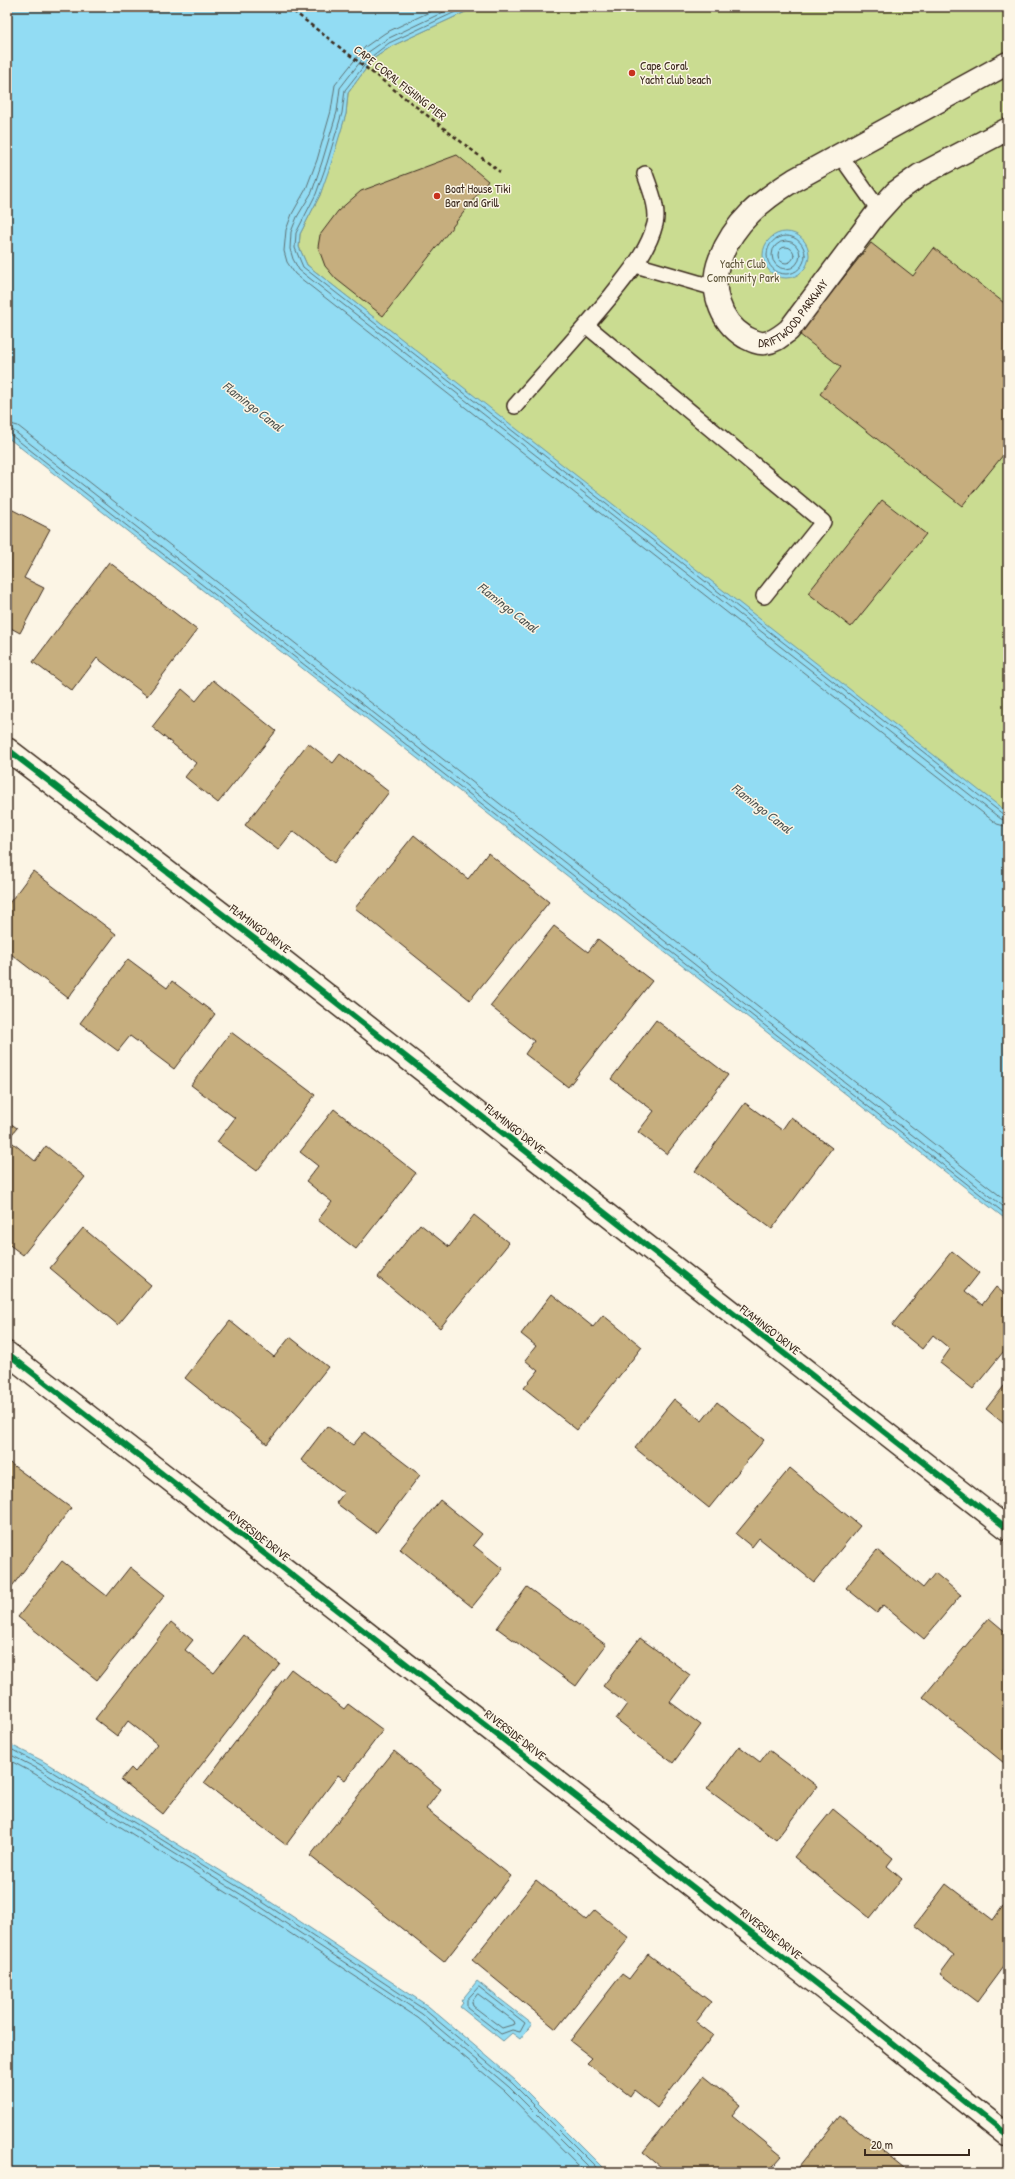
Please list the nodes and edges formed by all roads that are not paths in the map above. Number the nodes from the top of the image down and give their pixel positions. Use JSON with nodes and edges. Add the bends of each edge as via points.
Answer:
{"nodes":[{"id":1,"x":1008,"y":63,"type":"edge"},
{"id":2,"x":1008,"y":129,"type":"edge"},
{"id":3,"x":840,"y":155,"type":"junction"},
{"id":4,"x":645,"y":174,"type":"dead end"},
{"id":5,"x":879,"y":210,"type":"junction"},
{"id":6,"x":636,"y":265,"type":"junction"},
{"id":7,"x":715,"y":288,"type":"junction"},
{"id":8,"x":587,"y":326,"type":"junction"},
{"id":9,"x":515,"y":406,"type":"dead end"},
{"id":10,"x":764,"y":596,"type":"dead end"},
{"id":11,"x":7,"y":749,"type":"edge"},
{"id":12,"x":7,"y":1353,"type":"edge"},
{"id":13,"x":1008,"y":1529,"type":"edge"},
{"id":14,"x":1008,"y":2136,"type":"edge"}],
"edges":[{"from":1,"to":3,"type":"street","name":"DRIFTWOOD PARKWAY"},
{"from":2,"to":5,"type":"street","name":"DRIFTWOOD PARKWAY","via":[[907,183]]},
{"from":3,"to":5,"type":"lane"},
{"from":3,"to":7,"type":"street","name":"DRIFTWOOD PARKWAY","via":[[769,196],[749,212],[730,237],[719,260]]},
{"from":4,"to":6,"type":"lane","via":[[653,197],[655,223],[648,244]]},
{"from":5,"to":7,"type":"street","name":"DRIFTWOOD PARKWAY","via":[[789,330],[778,339],[765,343],[753,341],[737,331],[719,306]]},
{"from":6,"to":7,"type":"lane"},
{"from":6,"to":8,"type":"lane"},
{"from":8,"to":9,"type":"lane"},
{"from":8,"to":10,"type":"lane","via":[[823,522]]},
{"from":11,"to":13,"type":"street","name":"FLAMINGO DRIVE","via":[[286,963]]},
{"from":12,"to":14,"type":"street","name":"RIVERSIDE DRIVE","via":[[846,2006]]}]}
